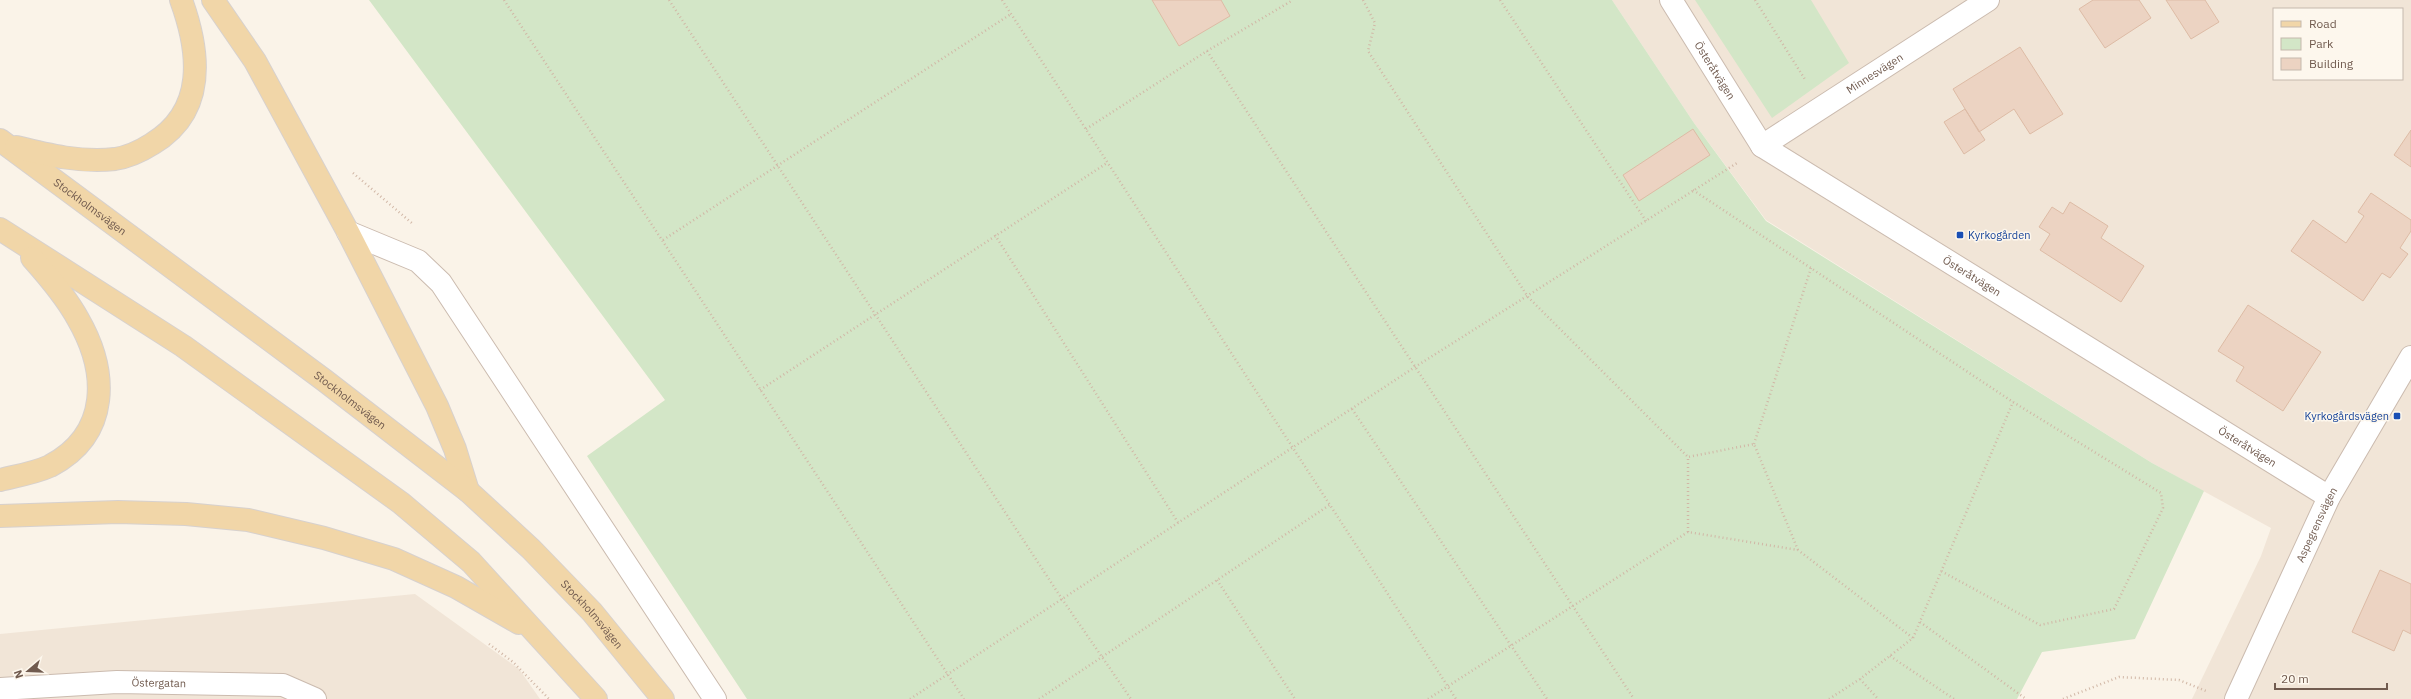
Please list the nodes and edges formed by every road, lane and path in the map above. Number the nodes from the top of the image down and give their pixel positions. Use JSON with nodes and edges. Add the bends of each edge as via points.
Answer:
{"nodes":[{"id":1,"x":181,"y":0,"type":"edge"},
{"id":2,"x":213,"y":0,"type":"edge"},
{"id":3,"x":504,"y":0,"type":"edge"},
{"id":4,"x":669,"y":0,"type":"edge"},
{"id":5,"x":1002,"y":0,"type":"edge"},
{"id":6,"x":1293,"y":0,"type":"edge"},
{"id":7,"x":1363,"y":0,"type":"edge"},
{"id":8,"x":1500,"y":0,"type":"edge"},
{"id":9,"x":1671,"y":0,"type":"edge"},
{"id":10,"x":1756,"y":0,"type":"edge"},
{"id":11,"x":1988,"y":0,"type":"edge"},
{"id":12,"x":1011,"y":14,"type":"junction"},
{"id":13,"x":1208,"y":51,"type":"junction"},
{"id":14,"x":1823,"y":106,"type":"junction"},
{"id":15,"x":1086,"y":129,"type":"junction"},
{"id":16,"x":2,"y":142,"type":"edge"},
{"id":17,"x":1762,"y":146,"type":"junction"},
{"id":18,"x":1107,"y":163,"type":"junction"},
{"id":19,"x":777,"y":165,"type":"junction"},
{"id":20,"x":352,"y":172,"type":"dead end"},
{"id":21,"x":1693,"y":190,"type":"junction"},
{"id":22,"x":1646,"y":221,"type":"junction"},
{"id":23,"x":417,"y":227,"type":"dead end"},
{"id":24,"x":0,"y":229,"type":"edge"},
{"id":25,"x":348,"y":232,"type":"junction"},
{"id":26,"x":995,"y":235,"type":"junction"},
{"id":27,"x":662,"y":240,"type":"junction"},
{"id":28,"x":19,"y":242,"type":"junction"},
{"id":29,"x":1811,"y":268,"type":"junction"},
{"id":30,"x":1528,"y":297,"type":"junction"},
{"id":31,"x":875,"y":314,"type":"junction"},
{"id":32,"x":2411,"y":357,"type":"edge"},
{"id":33,"x":1415,"y":367,"type":"junction"},
{"id":34,"x":760,"y":390,"type":"junction"},
{"id":35,"x":2013,"y":402,"type":"junction"},
{"id":36,"x":1352,"y":409,"type":"junction"},
{"id":37,"x":1754,"y":444,"type":"junction"},
{"id":38,"x":1294,"y":448,"type":"junction"},
{"id":39,"x":1688,"y":457,"type":"junction"},
{"id":40,"x":0,"y":480,"type":"edge"},
{"id":41,"x":468,"y":491,"type":"junction"},
{"id":42,"x":2329,"y":497,"type":"junction"},
{"id":43,"x":1330,"y":504,"type":"junction"},
{"id":44,"x":0,"y":516,"type":"edge"},
{"id":45,"x":1179,"y":524,"type":"junction"},
{"id":46,"x":1688,"y":532,"type":"junction"},
{"id":47,"x":1798,"y":550,"type":"junction"},
{"id":48,"x":1940,"y":572,"type":"junction"},
{"id":49,"x":1217,"y":580,"type":"junction"},
{"id":50,"x":1062,"y":599,"type":"junction"},
{"id":51,"x":1574,"y":606,"type":"junction"},
{"id":52,"x":1920,"y":622,"type":"junction"},
{"id":53,"x":539,"y":635,"type":"junction"},
{"id":54,"x":1913,"y":638,"type":"junction"},
{"id":55,"x":488,"y":643,"type":"dead end"},
{"id":56,"x":1513,"y":645,"type":"junction"},
{"id":57,"x":1890,"y":656,"type":"junction"},
{"id":58,"x":1102,"y":657,"type":"junction"},
{"id":59,"x":947,"y":674,"type":"junction"},
{"id":60,"x":1860,"y":679,"type":"junction"},
{"id":61,"x":1448,"y":686,"type":"junction"},
{"id":62,"x":0,"y":689,"type":"edge"},
{"id":63,"x":2213,"y":694,"type":"dead end"},
{"id":64,"x":315,"y":699,"type":"edge"},
{"id":65,"x":549,"y":699,"type":"edge"},
{"id":66,"x":596,"y":699,"type":"edge"},
{"id":67,"x":663,"y":699,"type":"edge"},
{"id":68,"x":715,"y":699,"type":"edge"},
{"id":69,"x":910,"y":699,"type":"edge"},
{"id":70,"x":964,"y":699,"type":"edge"},
{"id":71,"x":1039,"y":699,"type":"edge"},
{"id":72,"x":1131,"y":699,"type":"edge"},
{"id":73,"x":1295,"y":699,"type":"edge"},
{"id":74,"x":1428,"y":699,"type":"edge"},
{"id":75,"x":1456,"y":699,"type":"edge"},
{"id":76,"x":1547,"y":699,"type":"edge"},
{"id":77,"x":1634,"y":699,"type":"edge"},
{"id":78,"x":1829,"y":699,"type":"edge"},
{"id":79,"x":1878,"y":699,"type":"edge"},
{"id":80,"x":1954,"y":699,"type":"edge"},
{"id":81,"x":2026,"y":699,"type":"edge"},
{"id":82,"x":2062,"y":699,"type":"edge"},
{"id":83,"x":2236,"y":699,"type":"edge"}],
"edges":[{"from":1,"to":16,"type":"main road","via":[[192,30],[196,64],[192,93],[181,119],[164,136],[141,151],[116,158],[56,157]]},
{"from":2,"to":25,"type":"main road","via":[[255,61]]},
{"from":3,"to":27,"type":"path"},
{"from":4,"to":19,"type":"path"},
{"from":5,"to":12,"type":"path"},
{"from":6,"to":13,"type":"path"},
{"from":7,"to":30,"type":"path","via":[[1374,23],[1368,51]]},
{"from":8,"to":22,"type":"path"},
{"from":9,"to":17,"type":"street","name":"Österåtvägen"},
{"from":10,"to":14,"type":"path"},
{"from":11,"to":14,"type":"street","name":"Minnesvägen"},
{"from":12,"to":15,"type":"path"},
{"from":12,"to":19,"type":"path"},
{"from":13,"to":15,"type":"path"},
{"from":13,"to":33,"type":"path"},
{"from":14,"to":17,"type":"street","name":"Minnesvägen"},
{"from":15,"to":18,"type":"path"},
{"from":16,"to":41,"type":"main road","name":"Stockholmsvägen","via":[[324,380]]},
{"from":17,"to":21,"type":"path"},
{"from":17,"to":42,"type":"street","name":"Österåtvägen"},
{"from":18,"to":26,"type":"path"},
{"from":18,"to":38,"type":"path"},
{"from":19,"to":27,"type":"path"},
{"from":19,"to":31,"type":"path"},
{"from":20,"to":23,"type":"path"},
{"from":21,"to":22,"type":"path"},
{"from":21,"to":29,"type":"path"},
{"from":22,"to":30,"type":"path"},
{"from":24,"to":28,"type":"main road"},
{"from":25,"to":41,"type":"main road","via":[[438,406]]},
{"from":25,"to":68,"type":"street","via":[[418,261],[441,283]]},
{"from":26,"to":31,"type":"path"},
{"from":26,"to":45,"type":"path"},
{"from":27,"to":34,"type":"path"},
{"from":28,"to":40,"type":"main road","via":[[78,318],[90,343],[99,376],[99,401],[88,429],[74,448],[50,466]]},
{"from":28,"to":53,"type":"main road","via":[[183,346],[401,503],[471,562]]},
{"from":29,"to":35,"type":"path"},
{"from":29,"to":37,"type":"path"},
{"from":30,"to":33,"type":"path"},
{"from":30,"to":39,"type":"path"},
{"from":31,"to":34,"type":"path"},
{"from":31,"to":50,"type":"path"},
{"from":32,"to":42,"type":"street","name":"Aspegrensvägen"},
{"from":33,"to":36,"type":"path"},
{"from":33,"to":51,"type":"path"},
{"from":34,"to":59,"type":"path"},
{"from":35,"to":48,"type":"path"},
{"from":35,"to":48,"type":"path","via":[[2161,493],[2163,508],[2114,609],[2040,625]]},
{"from":36,"to":38,"type":"path"},
{"from":36,"to":56,"type":"path"},
{"from":37,"to":39,"type":"path"},
{"from":37,"to":47,"type":"path"},
{"from":38,"to":43,"type":"path"},
{"from":38,"to":45,"type":"path"},
{"from":39,"to":46,"type":"path"},
{"from":41,"to":67,"type":"main road","name":"Stockholmsvägen","via":[[532,549],[592,612]]},
{"from":42,"to":83,"type":"street","name":"Aspegrensvägen"},
{"from":43,"to":49,"type":"path"},
{"from":43,"to":61,"type":"path"},
{"from":44,"to":53,"type":"main road","via":[[118,512],[186,514],[248,520],[324,538],[394,559],[456,587]]},
{"from":45,"to":50,"type":"path"},
{"from":46,"to":47,"type":"path"},
{"from":46,"to":51,"type":"path"},
{"from":47,"to":54,"type":"path"},
{"from":48,"to":52,"type":"path"},
{"from":49,"to":58,"type":"path"},
{"from":49,"to":73,"type":"path"},
{"from":50,"to":58,"type":"path"},
{"from":50,"to":59,"type":"path"},
{"from":51,"to":56,"type":"path"},
{"from":51,"to":77,"type":"path"},
{"from":52,"to":54,"type":"path"},
{"from":52,"to":81,"type":"path"},
{"from":53,"to":66,"type":"main road"},
{"from":54,"to":57,"type":"path"},
{"from":55,"to":65,"type":"path","via":[[513,662]]},
{"from":56,"to":61,"type":"path"},
{"from":56,"to":76,"type":"path"},
{"from":57,"to":60,"type":"path"},
{"from":57,"to":80,"type":"path"},
{"from":58,"to":71,"type":"path"},
{"from":58,"to":72,"type":"path"},
{"from":59,"to":69,"type":"path"},
{"from":59,"to":70,"type":"path"},
{"from":60,"to":78,"type":"path"},
{"from":60,"to":79,"type":"path"},
{"from":61,"to":74,"type":"path"},
{"from":61,"to":75,"type":"path"},
{"from":62,"to":64,"type":"street","name":"Östergatan","via":[[117,682],[284,685]]},
{"from":63,"to":82,"type":"path","via":[[2179,680],[2118,677]]}]}
